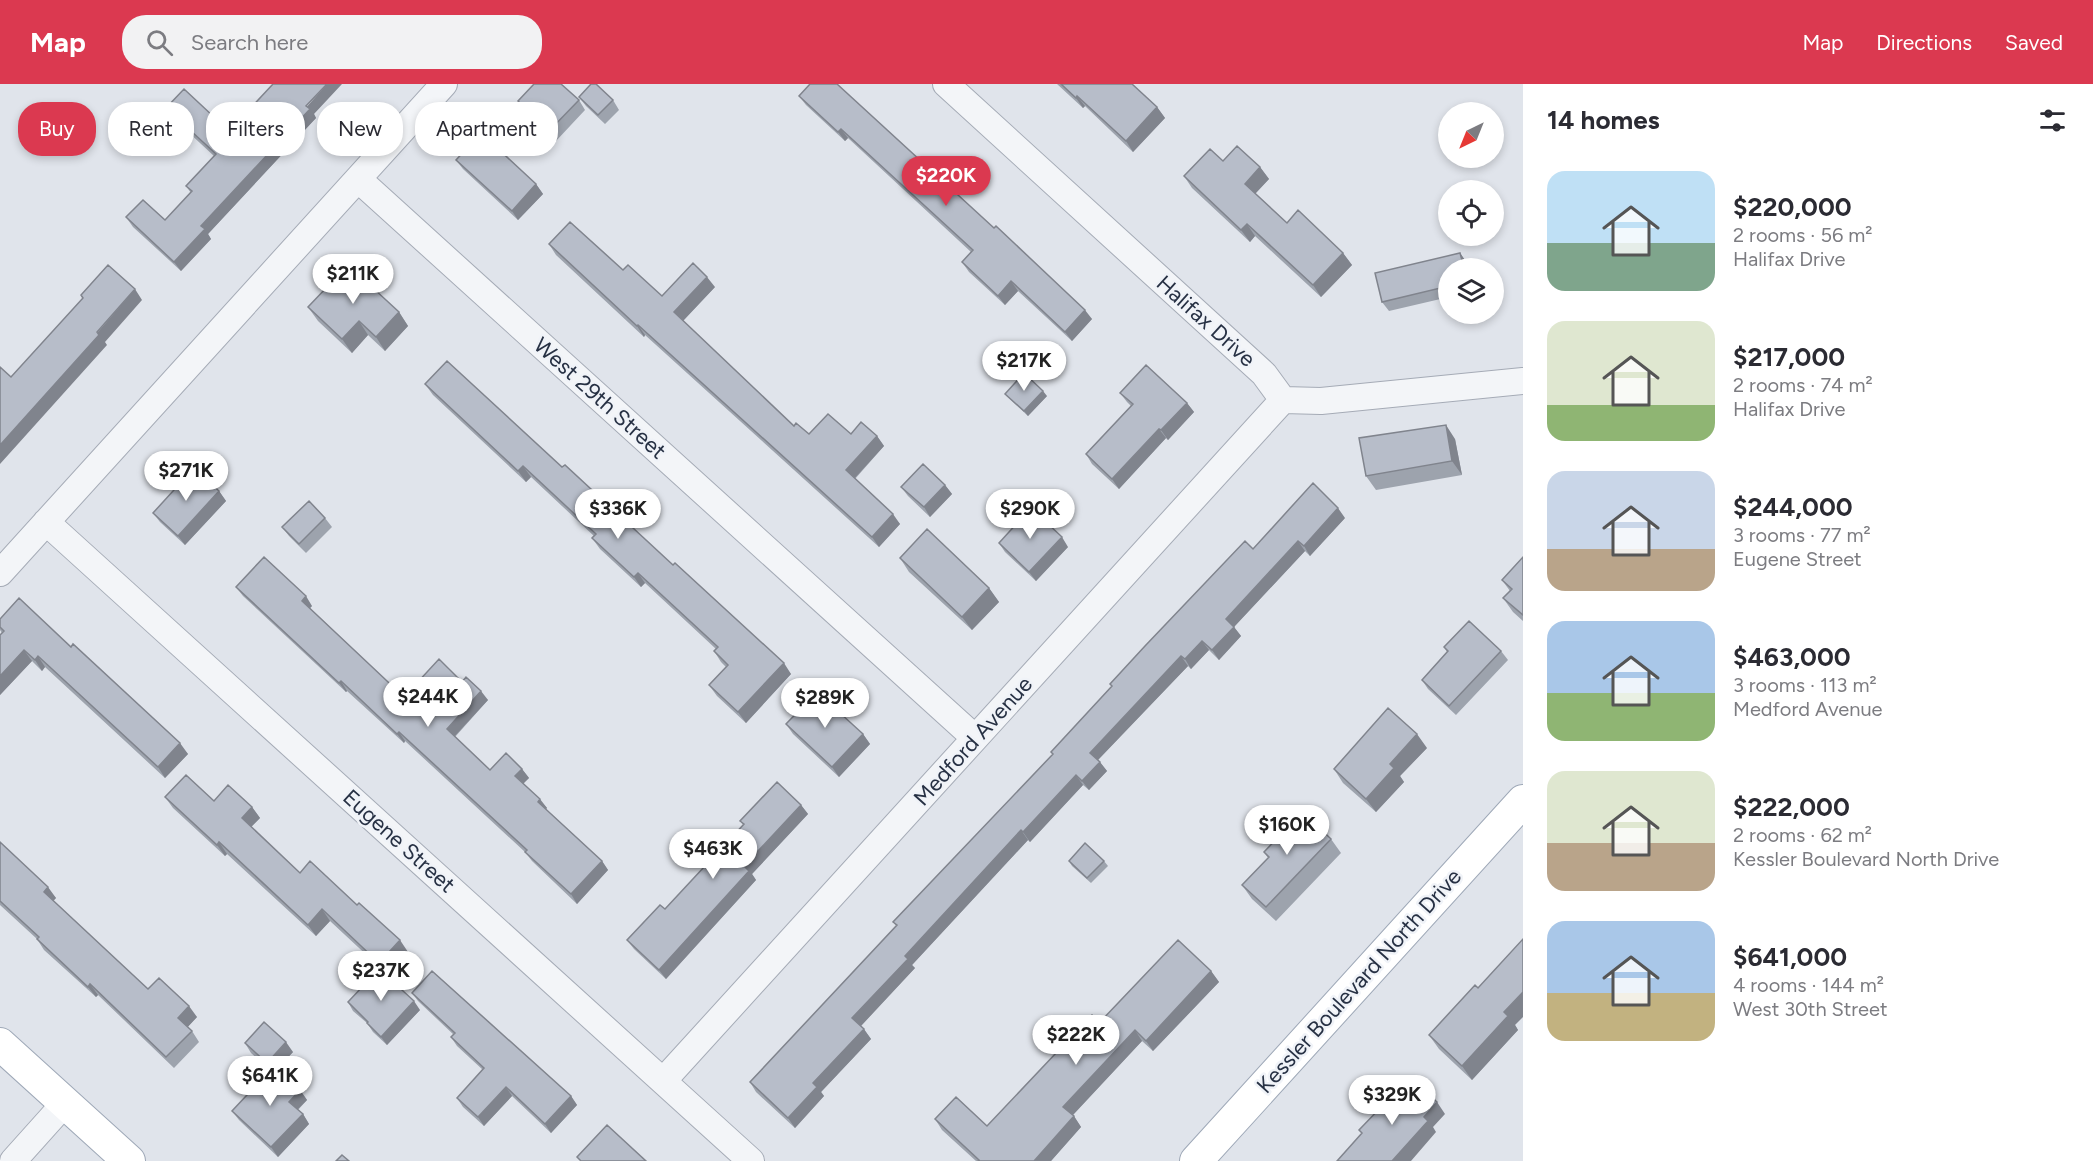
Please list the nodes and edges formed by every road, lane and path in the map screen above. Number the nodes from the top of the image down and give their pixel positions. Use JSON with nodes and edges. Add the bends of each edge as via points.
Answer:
{"nodes":[{"id":1,"x":444,"y":84,"type":"edge"},
{"id":2,"x":946,"y":84,"type":"edge"},
{"id":3,"x":358,"y":179,"type":"junction"},
{"id":4,"x":1523,"y":381,"type":"edge"},
{"id":5,"x":1283,"y":400,"type":"junction"},
{"id":6,"x":46,"y":522,"type":"junction"},
{"id":7,"x":0,"y":573,"type":"edge"},
{"id":8,"x":975,"y":738,"type":"junction"},
{"id":9,"x":1523,"y":801,"type":"edge"},
{"id":10,"x":0,"y":1044,"type":"edge"},
{"id":11,"x":663,"y":1081,"type":"junction"},
{"id":12,"x":65,"y":1103,"type":"junction"},
{"id":13,"x":13,"y":1161,"type":"edge"},
{"id":14,"x":129,"y":1161,"type":"edge"},
{"id":15,"x":751,"y":1161,"type":"edge"},
{"id":16,"x":1196,"y":1161,"type":"edge"}],
"edges":[{"from":1,"to":3,"type":"street"},
{"from":2,"to":5,"type":"street","name":"Halifax Drive","via":[[1264,374]]},
{"from":3,"to":6,"type":"street"},
{"from":3,"to":8,"type":"street","name":"West 29th Street"},
{"from":4,"to":5,"type":"street","via":[[1321,401]]},
{"from":5,"to":8,"type":"street","name":"Medford Avenue"},
{"from":6,"to":7,"type":"street"},
{"from":6,"to":11,"type":"street","name":"Eugene Street"},
{"from":8,"to":11,"type":"street","name":"Medford Avenue"},
{"from":9,"to":16,"type":"main road","name":"Kessler Boulevard North Drive"},
{"from":10,"to":12,"type":"main road"},
{"from":11,"to":15,"type":"street","name":"Eugene Street"},
{"from":12,"to":13,"type":"street"},
{"from":12,"to":14,"type":"main road"}]}
